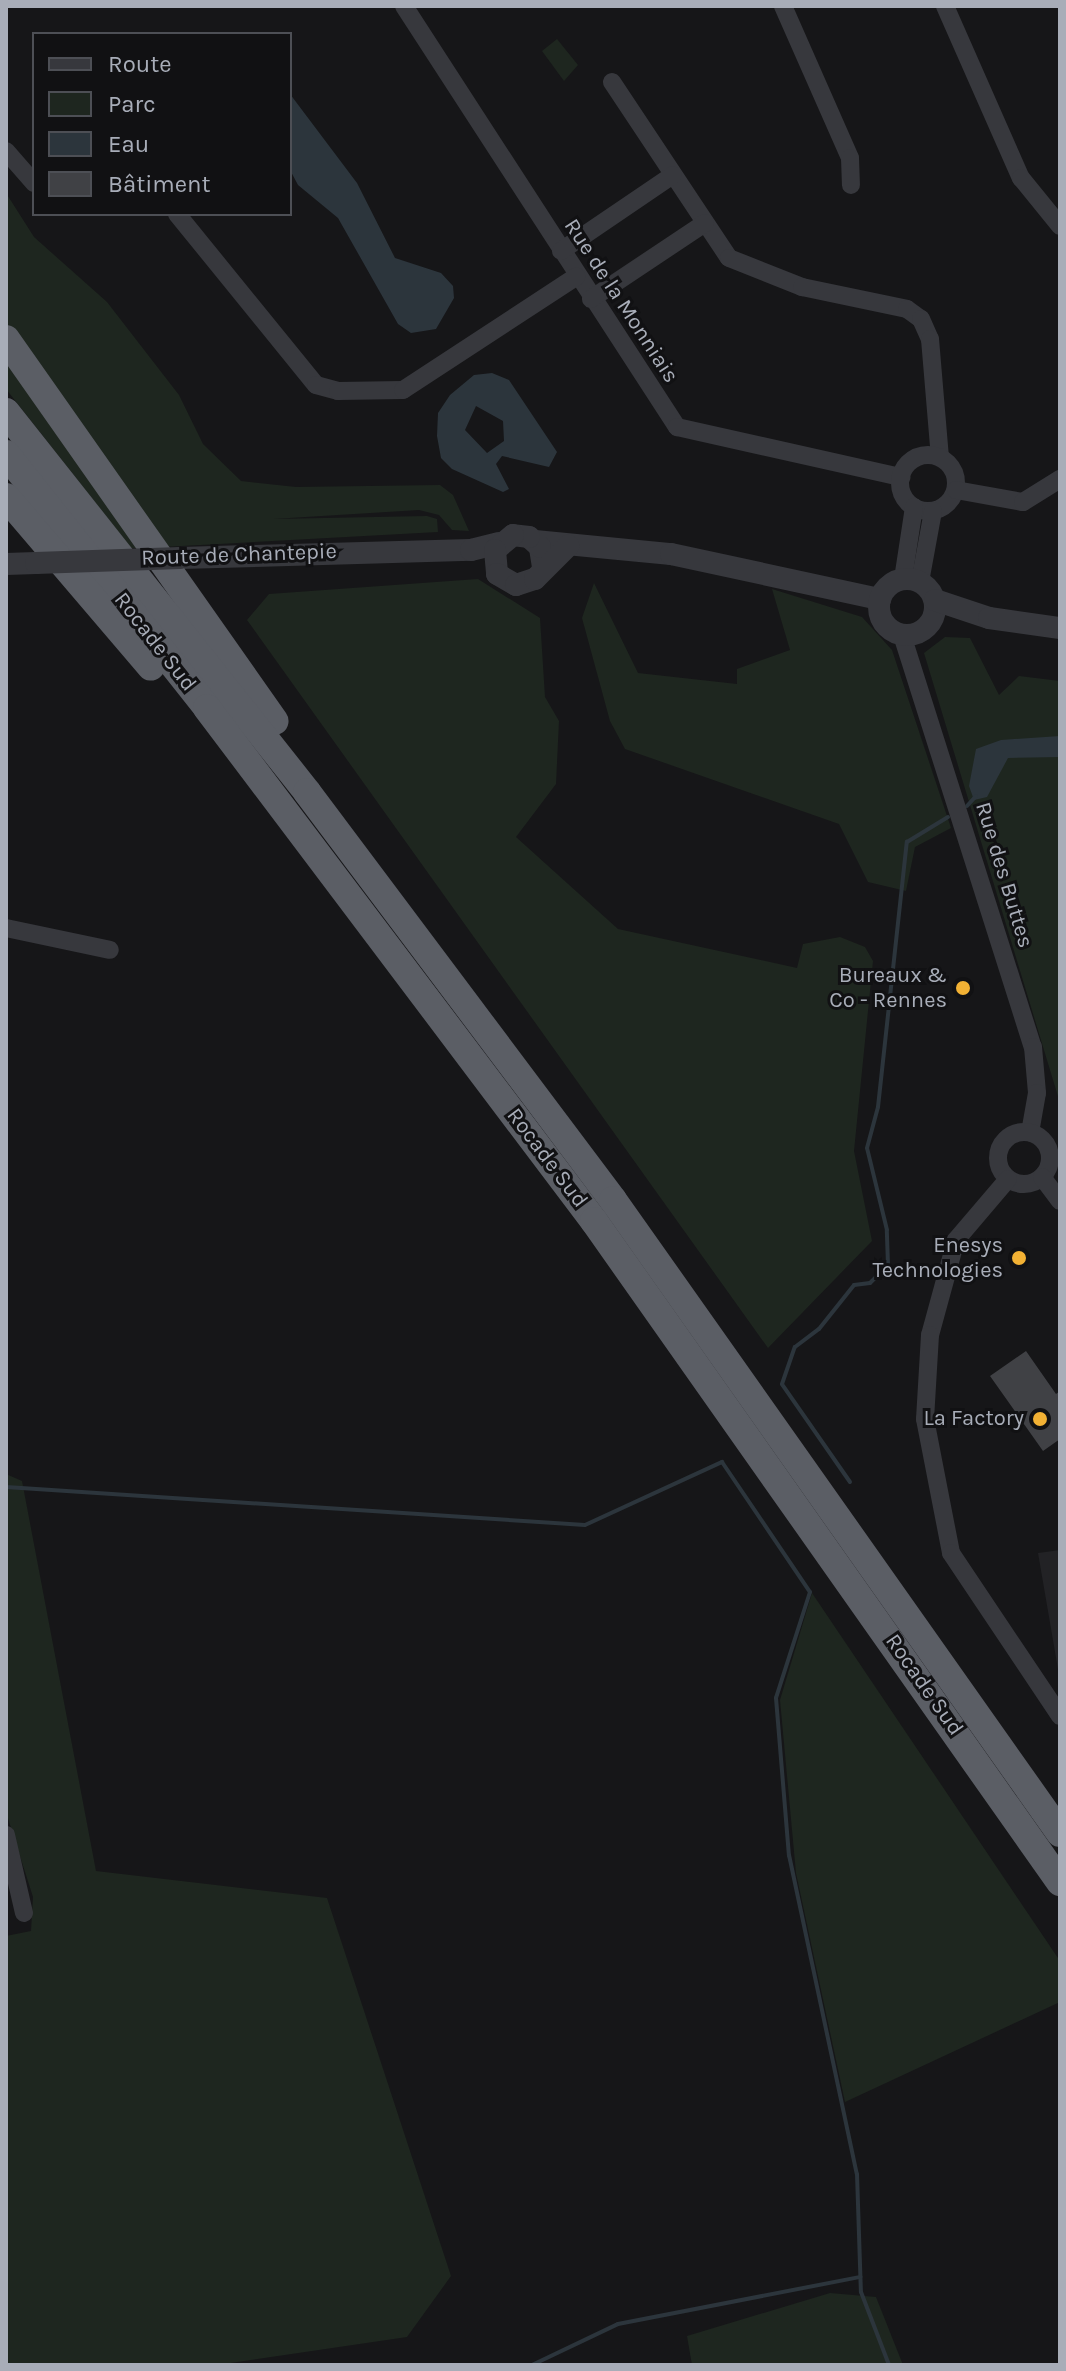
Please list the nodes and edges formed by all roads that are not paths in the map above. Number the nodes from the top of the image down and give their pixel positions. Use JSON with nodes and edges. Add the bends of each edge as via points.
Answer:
{"nodes":[{"id":1,"x":404,"y":6,"type":"edge"},
{"id":2,"x":783,"y":6,"type":"edge"},
{"id":3,"x":945,"y":6,"type":"edge"},
{"id":4,"x":612,"y":82,"type":"dead end"},
{"id":5,"x":6,"y":151,"type":"edge"},
{"id":6,"x":673,"y":175,"type":"junction"},
{"id":7,"x":32,"y":181,"type":"edge"},
{"id":8,"x":851,"y":185,"type":"dead end"},
{"id":9,"x":179,"y":216,"type":"edge"},
{"id":10,"x":705,"y":223,"type":"junction"},
{"id":11,"x":1060,"y":226,"type":"edge"},
{"id":12,"x":561,"y":251,"type":"junction"},
{"id":13,"x":576,"y":277,"type":"junction"},
{"id":14,"x":591,"y":299,"type":"junction"},
{"id":15,"x":6,"y":339,"type":"edge"},
{"id":16,"x":6,"y":412,"type":"edge"},
{"id":17,"x":6,"y":454,"type":"edge"},
{"id":18,"x":940,"y":457,"type":"junction"},
{"id":19,"x":901,"y":477,"type":"junction"},
{"id":20,"x":1060,"y":479,"type":"edge"},
{"id":21,"x":956,"y":490,"type":"junction"},
{"id":22,"x":6,"y":497,"type":"edge"},
{"id":23,"x":914,"y":507,"type":"junction"},
{"id":24,"x":933,"y":511,"type":"junction"},
{"id":25,"x":535,"y":541,"type":"junction"},
{"id":26,"x":499,"y":543,"type":"junction"},
{"id":27,"x":568,"y":546,"type":"junction"},
{"id":28,"x":471,"y":550,"type":"junction"},
{"id":29,"x":6,"y":564,"type":"edge"},
{"id":30,"x":494,"y":567,"type":"junction"},
{"id":31,"x":543,"y":567,"type":"junction"},
{"id":32,"x":911,"y":580,"type":"junction"},
{"id":33,"x":880,"y":599,"type":"junction"},
{"id":34,"x":933,"y":610,"type":"junction"},
{"id":35,"x":1060,"y":628,"type":"edge"},
{"id":36,"x":902,"y":635,"type":"junction"},
{"id":37,"x":1060,"y":635,"type":"edge"},
{"id":38,"x":289,"y":816,"type":"junction"},
{"id":39,"x":359,"y":862,"type":"junction"},
{"id":40,"x":6,"y":928,"type":"edge"},
{"id":41,"x":110,"y":950,"type":"dead end"},
{"id":42,"x":1030,"y":1132,"type":"junction"},
{"id":43,"x":1042,"y":1177,"type":"junction"},
{"id":44,"x":1008,"y":1179,"type":"junction"},
{"id":45,"x":1060,"y":1201,"type":"edge"},
{"id":46,"x":1060,"y":1716,"type":"edge"},
{"id":47,"x":1060,"y":1833,"type":"edge"},
{"id":48,"x":6,"y":1835,"type":"edge"},
{"id":49,"x":1060,"y":1882,"type":"edge"},
{"id":50,"x":24,"y":1913,"type":"dead end"}],
"edges":[{"from":1,"to":12,"type":"street","name":"Rue de la Monniais"},
{"from":2,"to":8,"type":"street","via":[[850,158]]},
{"from":3,"to":11,"type":"street","via":[[1021,178]]},
{"from":4,"to":6,"type":"street"},
{"from":5,"to":7,"type":"street"},
{"from":6,"to":10,"type":"street"},
{"from":6,"to":12,"type":"street"},
{"from":9,"to":13,"type":"street","via":[[316,385],[338,391],[403,390]]},
{"from":10,"to":14,"type":"street"},
{"from":10,"to":18,"type":"street","via":[[729,258],[802,287],[907,309],[921,319],[930,339]]},
{"from":12,"to":13,"type":"street","name":"Rue de la Monniais"},
{"from":13,"to":14,"type":"street","name":"Rue de la Monniais"},
{"from":14,"to":19,"type":"street","name":"Rue de la Monniais","via":[[677,427]]},
{"from":15,"to":39,"type":"highway","via":[[151,553],[317,781]]},
{"from":16,"to":39,"type":"highway","name":"Rocade Sud"},
{"from":17,"to":38,"type":"highway","name":"Rocade Sud"},
{"from":18,"to":19,"type":"street","via":[[911,461]]},
{"from":18,"to":21,"type":"street","via":[[954,471]]},
{"from":19,"to":23,"type":"street","via":[[903,497]]},
{"from":20,"to":21,"type":"street","via":[[1023,502]]},
{"from":21,"to":24,"type":"street","via":[[947,505]]},
{"from":22,"to":38,"type":"highway","via":[[257,794]]},
{"from":23,"to":24,"type":"street"},
{"from":23,"to":32,"type":"street"},
{"from":24,"to":32,"type":"street"},
{"from":25,"to":26,"type":"street","via":[[513,535]]},
{"from":25,"to":27,"type":"street"},
{"from":25,"to":31,"type":"street"},
{"from":26,"to":28,"type":"street","name":"Route de Chantepie"},
{"from":26,"to":30,"type":"street"},
{"from":27,"to":31,"type":"street"},
{"from":27,"to":33,"type":"street","via":[[684,557]]},
{"from":28,"to":29,"type":"street","name":"Route de Chantepie","bridge":true},
{"from":28,"to":30,"type":"street"},
{"from":30,"to":31,"type":"street","via":[[516,585],[535,579]]},
{"from":32,"to":33,"type":"street"},
{"from":32,"to":34,"type":"street"},
{"from":33,"to":36,"type":"street","via":[[881,618]]},
{"from":34,"to":35,"type":"street"},
{"from":34,"to":36,"type":"street","via":[[916,634]]},
{"from":34,"to":37,"type":"street"},
{"from":36,"to":42,"type":"street","name":"Rue des Buttes","via":[[1033,1047],[1037,1093]]},
{"from":38,"to":49,"type":"highway","name":"Rocade Sud","via":[[696,1361]]},
{"from":39,"to":47,"type":"highway","name":"Rocade Sud","via":[[716,1343]]},
{"from":40,"to":41,"type":"street"},
{"from":42,"to":43,"type":"street","via":[[1044,1140],[1050,1155]]},
{"from":42,"to":44,"type":"street","via":[[1007,1137],[999,1150]]},
{"from":43,"to":44,"type":"street","via":[[1022,1184]]},
{"from":43,"to":45,"type":"street"},
{"from":44,"to":46,"type":"street","via":[[956,1240],[930,1335],[925,1419],[951,1553]]},
{"from":48,"to":50,"type":"street"}]}
